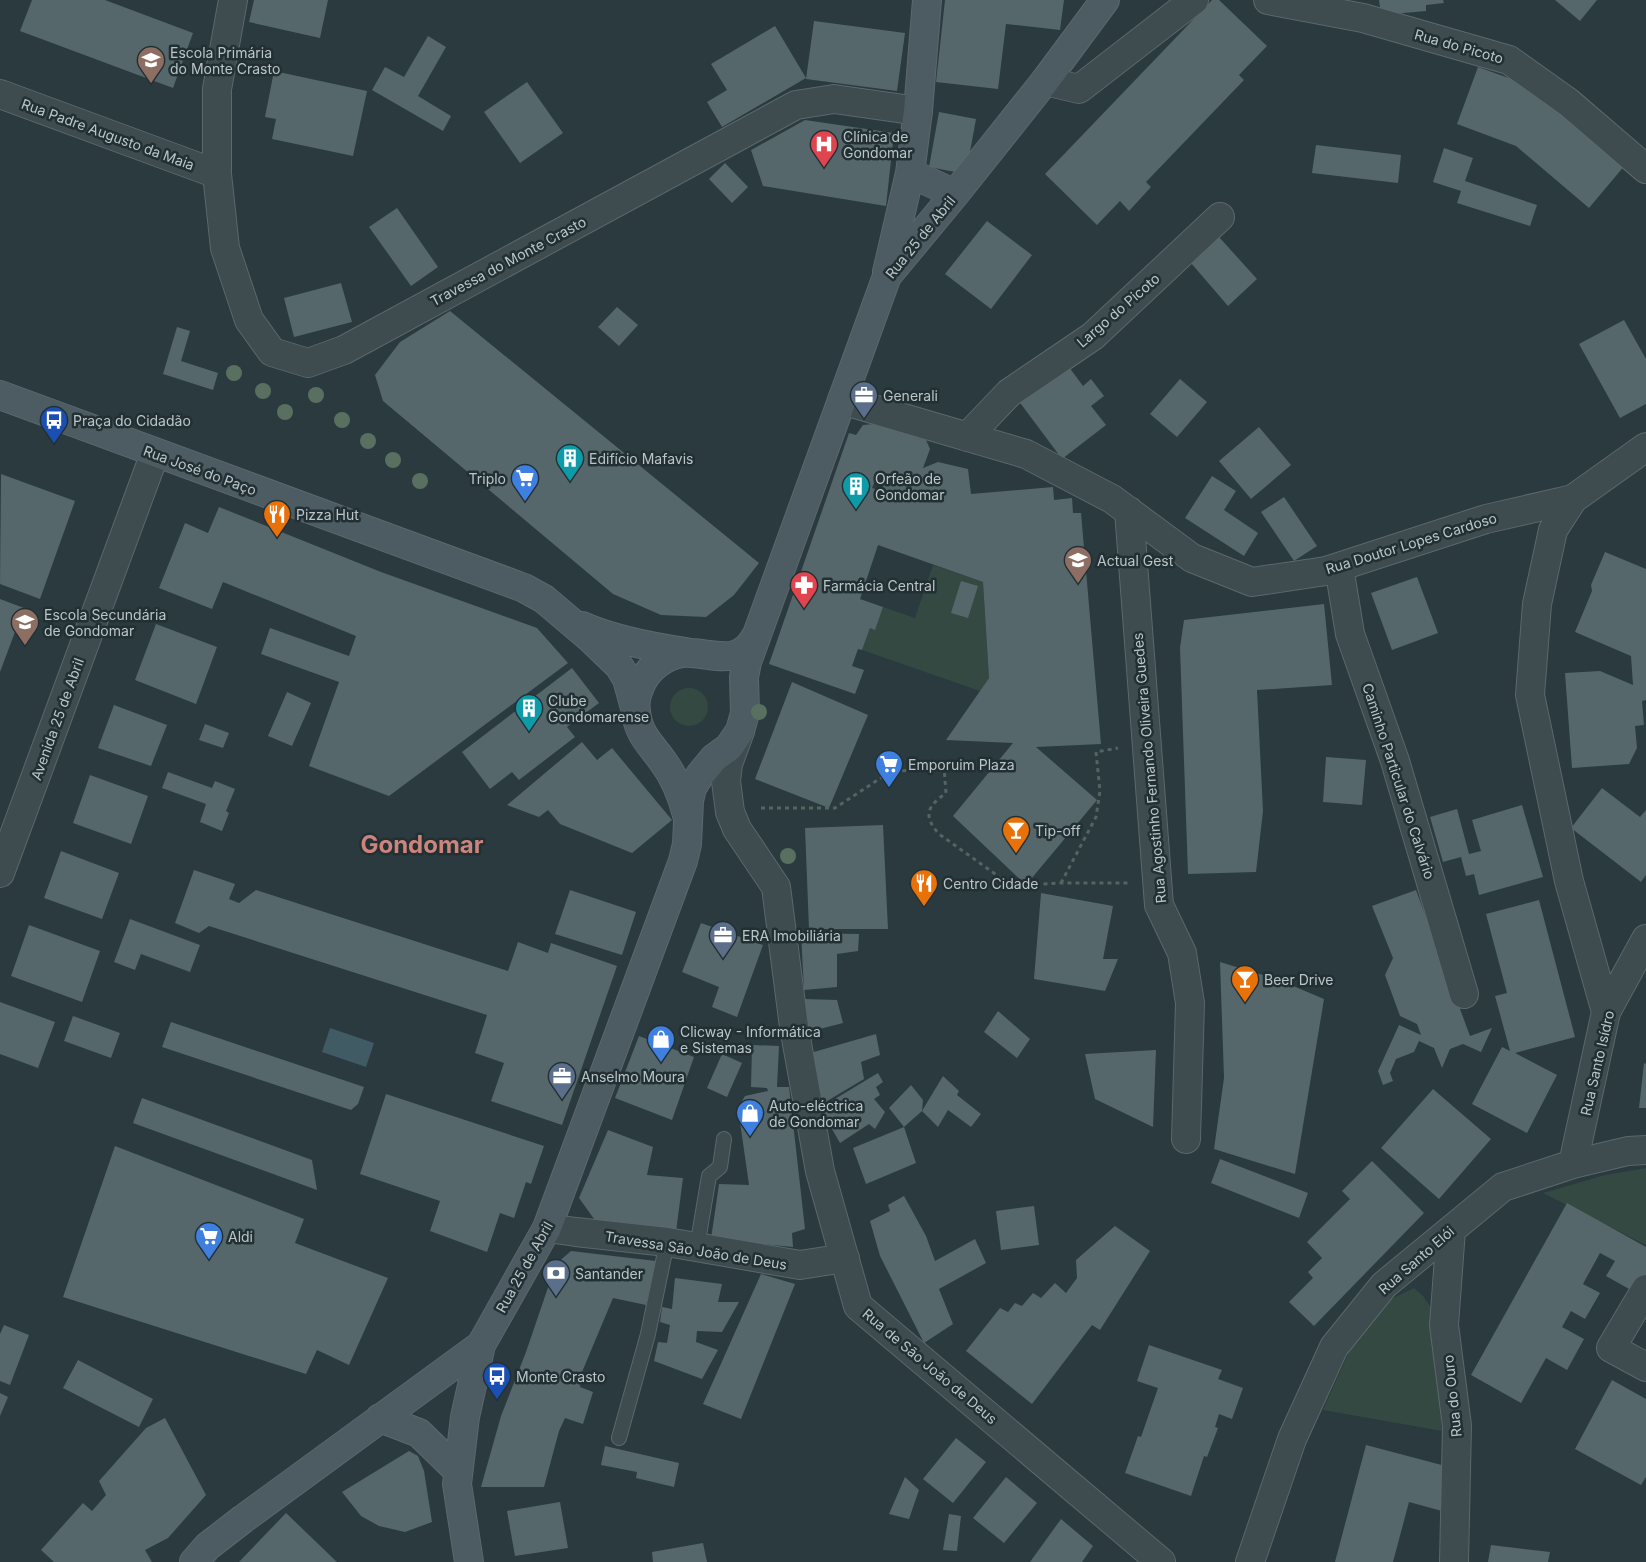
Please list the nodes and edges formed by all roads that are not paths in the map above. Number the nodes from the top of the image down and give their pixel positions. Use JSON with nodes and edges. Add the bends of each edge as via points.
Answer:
{"nodes":[{"id":1,"x":233,"y":0,"type":"edge"},
{"id":2,"x":927,"y":0,"type":"edge"},
{"id":3,"x":1105,"y":0,"type":"edge"},
{"id":4,"x":1194,"y":0,"type":"edge"},
{"id":5,"x":1268,"y":0,"type":"edge"},
{"id":6,"x":1045,"y":81,"type":"junction"},
{"id":7,"x":0,"y":94,"type":"edge"},
{"id":8,"x":918,"y":111,"type":"junction"},
{"id":9,"x":1646,"y":169,"type":"edge"},
{"id":10,"x":910,"y":173,"type":"junction"},
{"id":11,"x":217,"y":174,"type":"junction"},
{"id":12,"x":955,"y":194,"type":"junction"},
{"id":13,"x":1220,"y":217,"type":"dead end"},
{"id":14,"x":887,"y":276,"type":"junction"},
{"id":15,"x":0,"y":395,"type":"edge"},
{"id":16,"x":842,"y":400,"type":"junction"},
{"id":17,"x":967,"y":437,"type":"junction"},
{"id":18,"x":1646,"y":447,"type":"edge"},
{"id":19,"x":155,"y":453,"type":"junction"},
{"id":20,"x":1573,"y":499,"type":"junction"},
{"id":21,"x":1129,"y":512,"type":"junction"},
{"id":22,"x":1339,"y":567,"type":"junction"},
{"id":23,"x":563,"y":615,"type":"junction"},
{"id":24,"x":761,"y":623,"type":"junction"},
{"id":25,"x":699,"y":654,"type":"junction"},
{"id":26,"x":744,"y":694,"type":"junction"},
{"id":27,"x":635,"y":708,"type":"junction"},
{"id":28,"x":740,"y":731,"type":"junction"},
{"id":29,"x":652,"y":748,"type":"junction"},
{"id":30,"x":714,"y":758,"type":"junction"},
{"id":31,"x":688,"y":819,"type":"junction"},
{"id":32,"x":0,"y":873,"type":"edge"},
{"id":33,"x":1646,"y":939,"type":"edge"},
{"id":34,"x":1464,"y":994,"type":"dead end"},
{"id":35,"x":1606,"y":1012,"type":"junction"},
{"id":36,"x":724,"y":1139,"type":"dead end"},
{"id":37,"x":1186,"y":1139,"type":"dead end"},
{"id":38,"x":1646,"y":1150,"type":"edge"},
{"id":39,"x":1574,"y":1164,"type":"junction"},
{"id":40,"x":547,"y":1228,"type":"junction"},
{"id":41,"x":1451,"y":1230,"type":"junction"},
{"id":42,"x":667,"y":1242,"type":"junction"},
{"id":43,"x":697,"y":1247,"type":"junction"},
{"id":44,"x":844,"y":1258,"type":"junction"},
{"id":45,"x":1646,"y":1289,"type":"edge"},
{"id":46,"x":481,"y":1345,"type":"junction"},
{"id":47,"x":1646,"y":1367,"type":"edge"},
{"id":48,"x":380,"y":1418,"type":"junction"},
{"id":49,"x":619,"y":1438,"type":"dead end"},
{"id":50,"x":458,"y":1471,"type":"junction"},
{"id":51,"x":194,"y":1562,"type":"edge"},
{"id":52,"x":469,"y":1562,"type":"edge"},
{"id":53,"x":1161,"y":1562,"type":"edge"},
{"id":54,"x":1250,"y":1562,"type":"edge"},
{"id":55,"x":1454,"y":1562,"type":"edge"}],
"edges":[{"from":1,"to":11,"type":"street","name":"Travessa do Monte Crasto","via":[[217,89]]},
{"from":2,"to":8,"type":"main road"},
{"from":3,"to":6,"type":"main road","name":"Rua 25 de Abril"},
{"from":4,"to":6,"type":"street","via":[[1079,89]]},
{"from":5,"to":9,"type":"street","name":"Rua do Picoto","via":[[1362,18],[1509,60],[1568,102]]},
{"from":6,"to":12,"type":"main road","name":"Rua 25 de Abril"},
{"from":7,"to":11,"type":"street","name":"Rua Padre Augusto da Maia"},
{"from":8,"to":10,"type":"main road"},
{"from":8,"to":11,"type":"street","name":"Travessa do Monte Crasto","via":[[834,99],[796,105],[352,346],[308,363],[272,352],[249,320],[225,248]]},
{"from":10,"to":12,"type":"main road"},
{"from":10,"to":14,"type":"main road"},
{"from":12,"to":14,"type":"main road","name":"Rua 25 de Abril"},
{"from":13,"to":17,"type":"street","name":"Largo do Picoto","via":[[1093,336],[1009,393]]},
{"from":14,"to":16,"type":"main road","name":"Rua 25 de Abril"},
{"from":15,"to":19,"type":"main road","name":"Rua José do Paço"},
{"from":16,"to":17,"type":"street","name":"Rua Doutor Lopes Cardoso"},
{"from":16,"to":24,"type":"main road","name":"Rua 25 de Abril"},
{"from":17,"to":21,"type":"street","name":"Rua Doutor Lopes Cardoso","via":[[1026,454],[1112,498]]},
{"from":18,"to":20,"type":"street","name":"Rua Doutor Lopes Cardoso"},
{"from":19,"to":23,"type":"main road","name":"Rua José do Paço","via":[[524,588]]},
{"from":19,"to":32,"type":"street","name":"Avenida 25 de Abril"},
{"from":20,"to":22,"type":"street","name":"Rua Doutor Lopes Cardoso","via":[[1486,519]]},
{"from":20,"to":35,"type":"street","via":[[1553,530],[1537,604],[1530,695],[1569,882]]},
{"from":21,"to":22,"type":"street","name":"Rua Doutor Lopes Cardoso","via":[[1192,558],[1252,582]]},
{"from":21,"to":37,"type":"street","name":"Rua Agostinho Fernando Oliveira Guedes","via":[[1158,905],[1182,953],[1190,1003]]},
{"from":22,"to":34,"type":"street","name":"Caminho Particular do Calvário","via":[[1350,634],[1396,761]]},
{"from":23,"to":25,"type":"main road","name":"Rua José do Paço","via":[[606,635]]},
{"from":23,"to":27,"type":"main road","name":"Rua José do Paço","via":[[619,666],[627,679]]},
{"from":24,"to":25,"type":"main road","name":"Rua 25 de Abril","via":[[755,638],[738,654],[720,658]]},
{"from":24,"to":26,"type":"main road","name":"Rua 25 de Abril","via":[[747,662]]},
{"from":25,"to":26,"type":"main road","via":[[723,664],[736,677]]},
{"from":25,"to":27,"type":"main road","name":"Rua 25 de Abril","via":[[673,655],[658,663],[638,691]]},
{"from":26,"to":28,"type":"main road","name":"Rua 25 de Abril","via":[[745,713]]},
{"from":27,"to":29,"type":"main road","name":"Rua 25 de Abril","via":[[638,725]]},
{"from":28,"to":30,"type":"main road","name":"Rua 25 de Abril","via":[[729,747]]},
{"from":28,"to":44,"type":"street","name":"Rua de São João de Deus","via":[[728,764],[726,781],[730,812],[737,829],[776,887],[794,1027],[820,1171]]},
{"from":29,"to":30,"type":"main road","name":"Rua 25 de Abril","via":[[677,762],[696,763]]},
{"from":29,"to":31,"type":"main road","name":"Rua 25 de Abril","via":[[674,777]]},
{"from":30,"to":31,"type":"main road","name":"Rua 25 de Abril","via":[[692,788]]},
{"from":31,"to":40,"type":"main road","name":"Rua 25 de Abril","via":[[683,861]]},
{"from":33,"to":35,"type":"street","name":"Rua Santo Isídro"},
{"from":35,"to":39,"type":"street","name":"Rua Santo Isídro"},
{"from":36,"to":43,"type":"lane","via":[[720,1167],[709,1176]]},
{"from":38,"to":39,"type":"street","name":"Rua Santo Elói"},
{"from":39,"to":41,"type":"street","name":"Rua Santo Elói","via":[[1503,1187]]},
{"from":40,"to":42,"type":"street","name":"Travessa São João de Deus"},
{"from":40,"to":46,"type":"main road","name":"Rua 25 de Abril"},
{"from":41,"to":54,"type":"street","name":"Rua Santo Elói","via":[[1384,1285],[1334,1347],[1292,1439]]},
{"from":41,"to":55,"type":"street","name":"Rua do Ouro","via":[[1444,1325],[1457,1426]]},
{"from":42,"to":43,"type":"street","name":"Travessa São João de Deus"},
{"from":42,"to":49,"type":"lane","via":[[648,1334]]},
{"from":43,"to":44,"type":"street","name":"Travessa São João de Deus","via":[[800,1265]]},
{"from":44,"to":53,"type":"street","name":"Rua de São João de Deus","via":[[858,1306]]},
{"from":45,"to":47,"type":"street","via":[[1610,1348]]},
{"from":46,"to":48,"type":"main road","name":"Rua 25 de Abril"},
{"from":46,"to":50,"type":"main road","via":[[465,1416]]},
{"from":48,"to":50,"type":"main road","via":[[419,1433]]},
{"from":48,"to":51,"type":"main road","name":"Rua 25 de Abril","via":[[208,1546]]},
{"from":50,"to":52,"type":"main road","via":[[456,1484]]}]}
